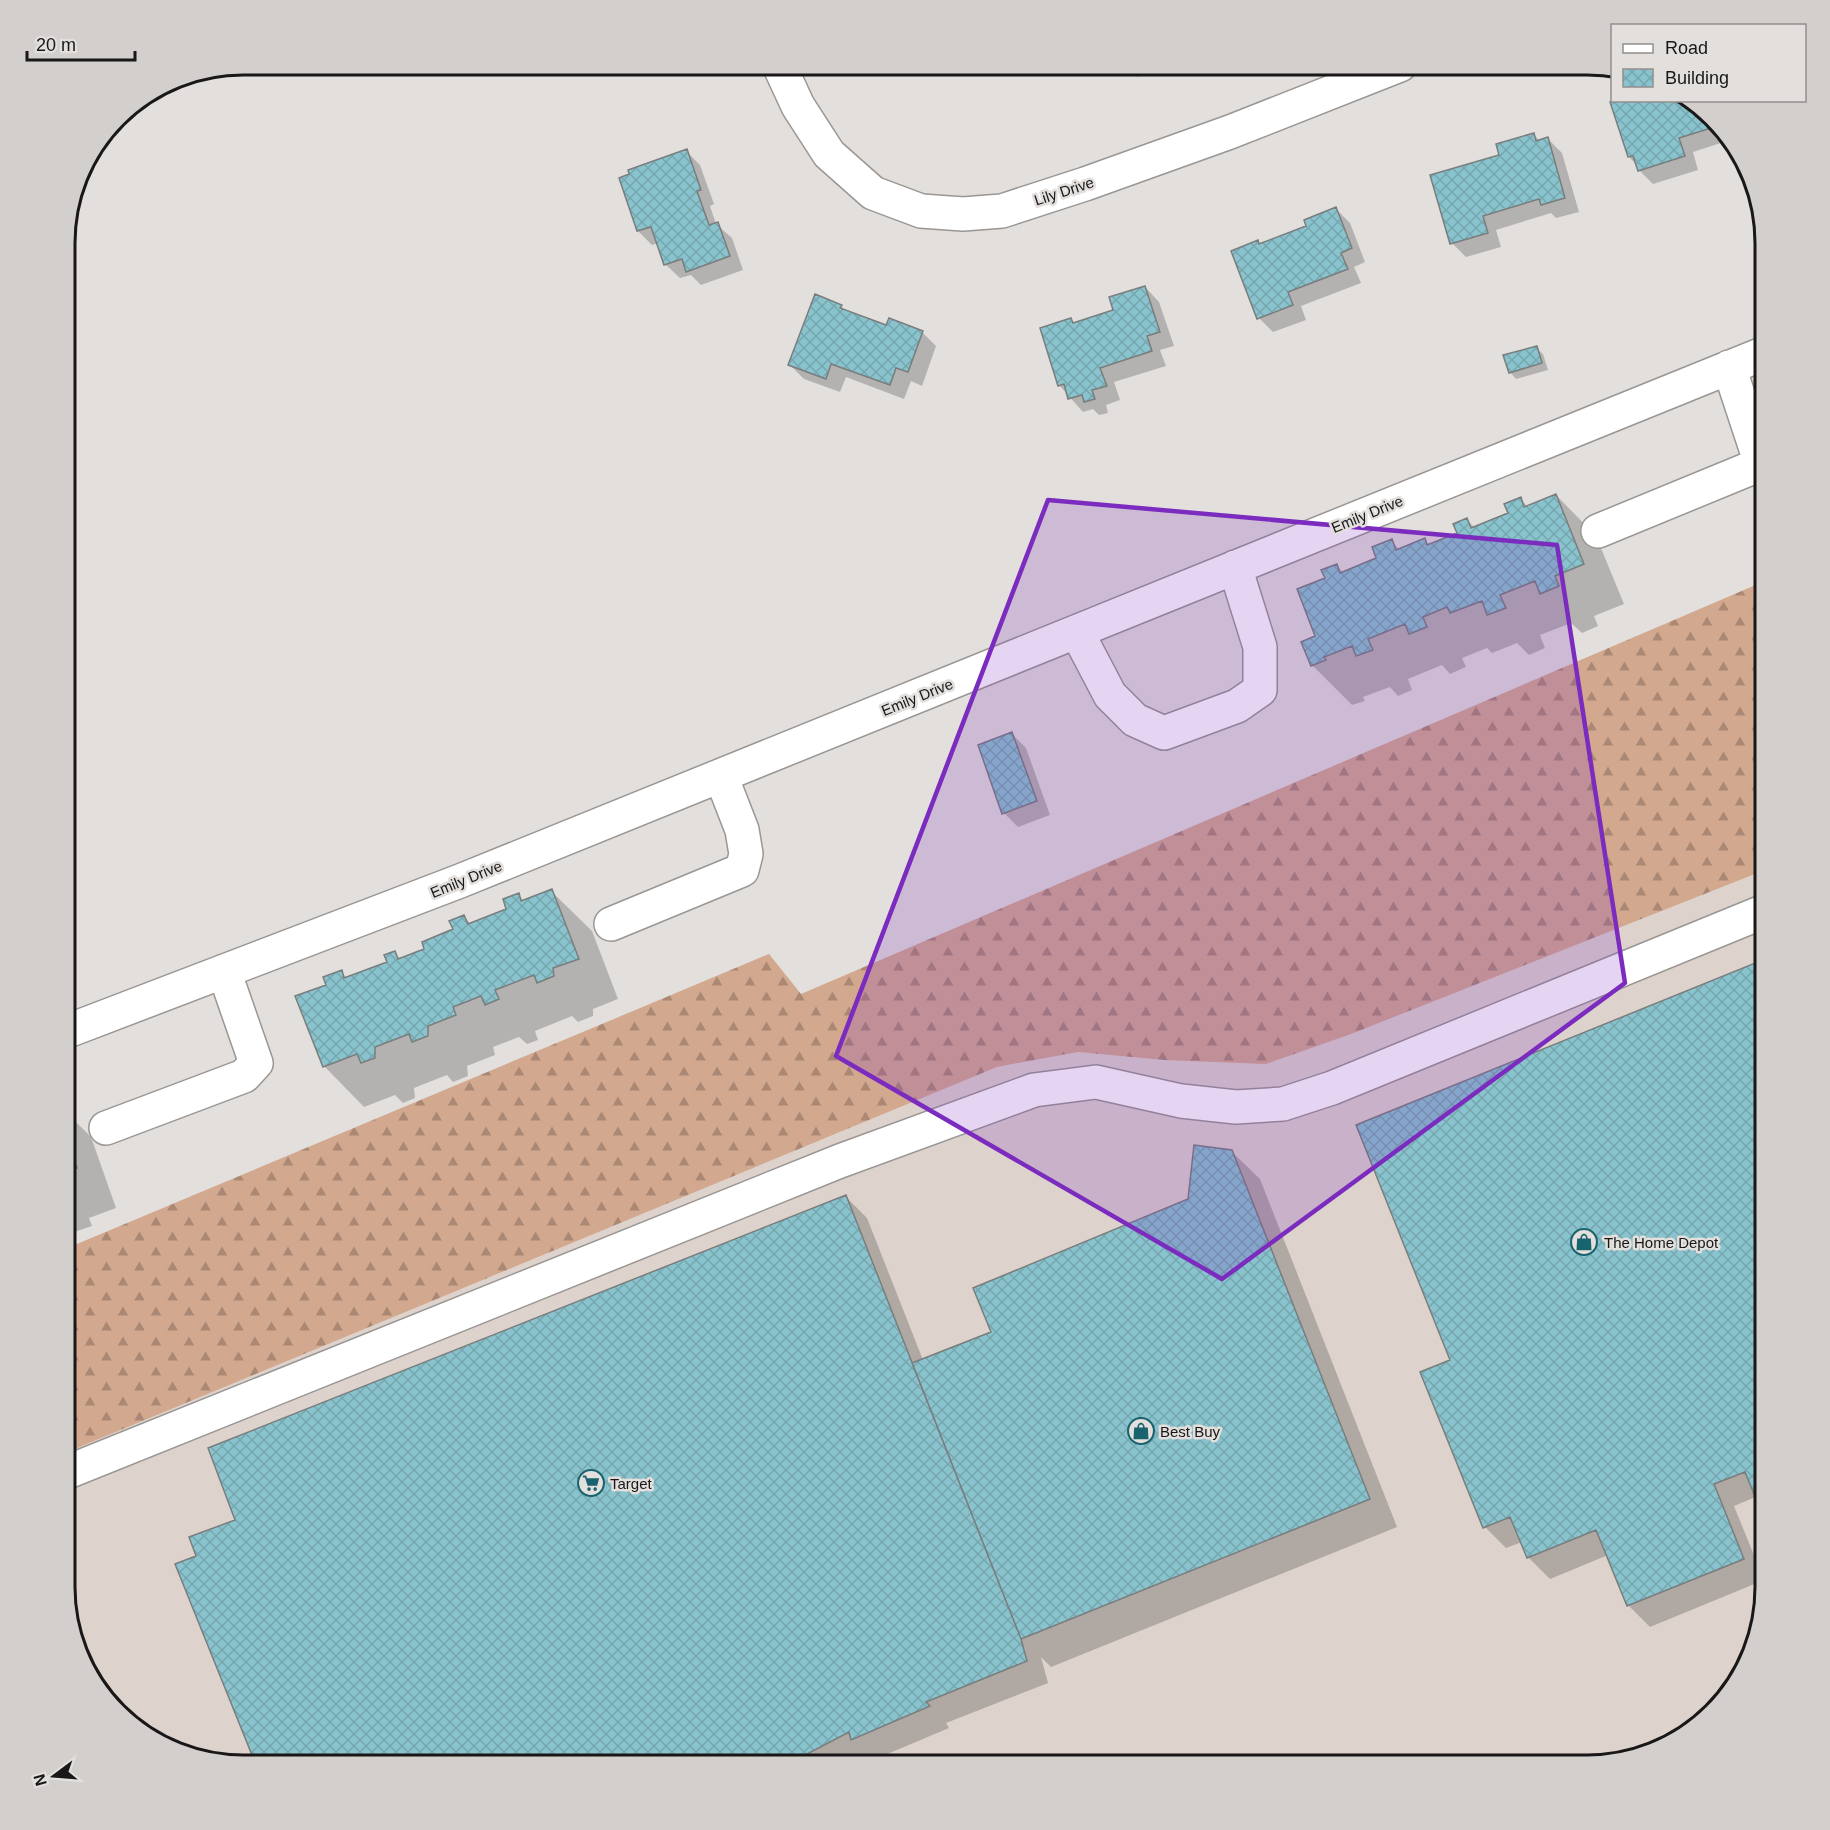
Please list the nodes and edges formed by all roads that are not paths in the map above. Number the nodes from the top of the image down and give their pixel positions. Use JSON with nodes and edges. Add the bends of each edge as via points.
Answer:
{"nodes":[{"id":1,"x":784,"y":75,"type":"edge"},
{"id":2,"x":1375,"y":75,"type":"edge"},
{"id":3,"x":1755,"y":357,"type":"edge"},
{"id":4,"x":1729,"y":368,"type":"junction"},
{"id":5,"x":1755,"y":446,"type":"edge"},
{"id":6,"x":1755,"y":466,"type":"edge"},
{"id":7,"x":1598,"y":531,"type":"dead end"},
{"id":8,"x":1235,"y":567,"type":"junction"},
{"id":9,"x":1077,"y":632,"type":"junction"},
{"id":10,"x":721,"y":776,"type":"junction"},
{"id":11,"x":1755,"y":915,"type":"edge"},
{"id":12,"x":611,"y":924,"type":"dead end"},
{"id":13,"x":224,"y":971,"type":"junction"},
{"id":14,"x":75,"y":1028,"type":"edge"},
{"id":15,"x":106,"y":1128,"type":"dead end"},
{"id":16,"x":75,"y":1469,"type":"edge"}],
"edges":[{"from":1,"to":2,"type":"street","name":"Lily Drive","via":[[829,154],[873,193],[921,211],[963,214],[1002,212],[1230,132]]},
{"from":3,"to":4,"type":"street","name":"Emily Drive"},
{"from":4,"to":5,"type":"street"},
{"from":4,"to":8,"type":"street","name":"Emily Drive"},
{"from":6,"to":7,"type":"street"},
{"from":8,"to":9,"type":"street","name":"Emily Drive"},
{"from":8,"to":9,"type":"street","via":[[1260,647],[1260,690],[1237,706],[1164,733],[1135,720],[1110,696]]},
{"from":9,"to":10,"type":"street","name":"Emily Drive"},
{"from":10,"to":12,"type":"street","via":[[742,830],[746,854],[742,870]]},
{"from":10,"to":13,"type":"street","name":"Emily Drive"},
{"from":11,"to":16,"type":"street","via":[[1332,1088],[1283,1104],[1236,1107],[1181,1101],[1096,1082],[1034,1090],[840,1161]]},
{"from":13,"to":14,"type":"street","name":"Emily Drive"},
{"from":13,"to":15,"type":"street","via":[[256,1063],[244,1076]]}]}
